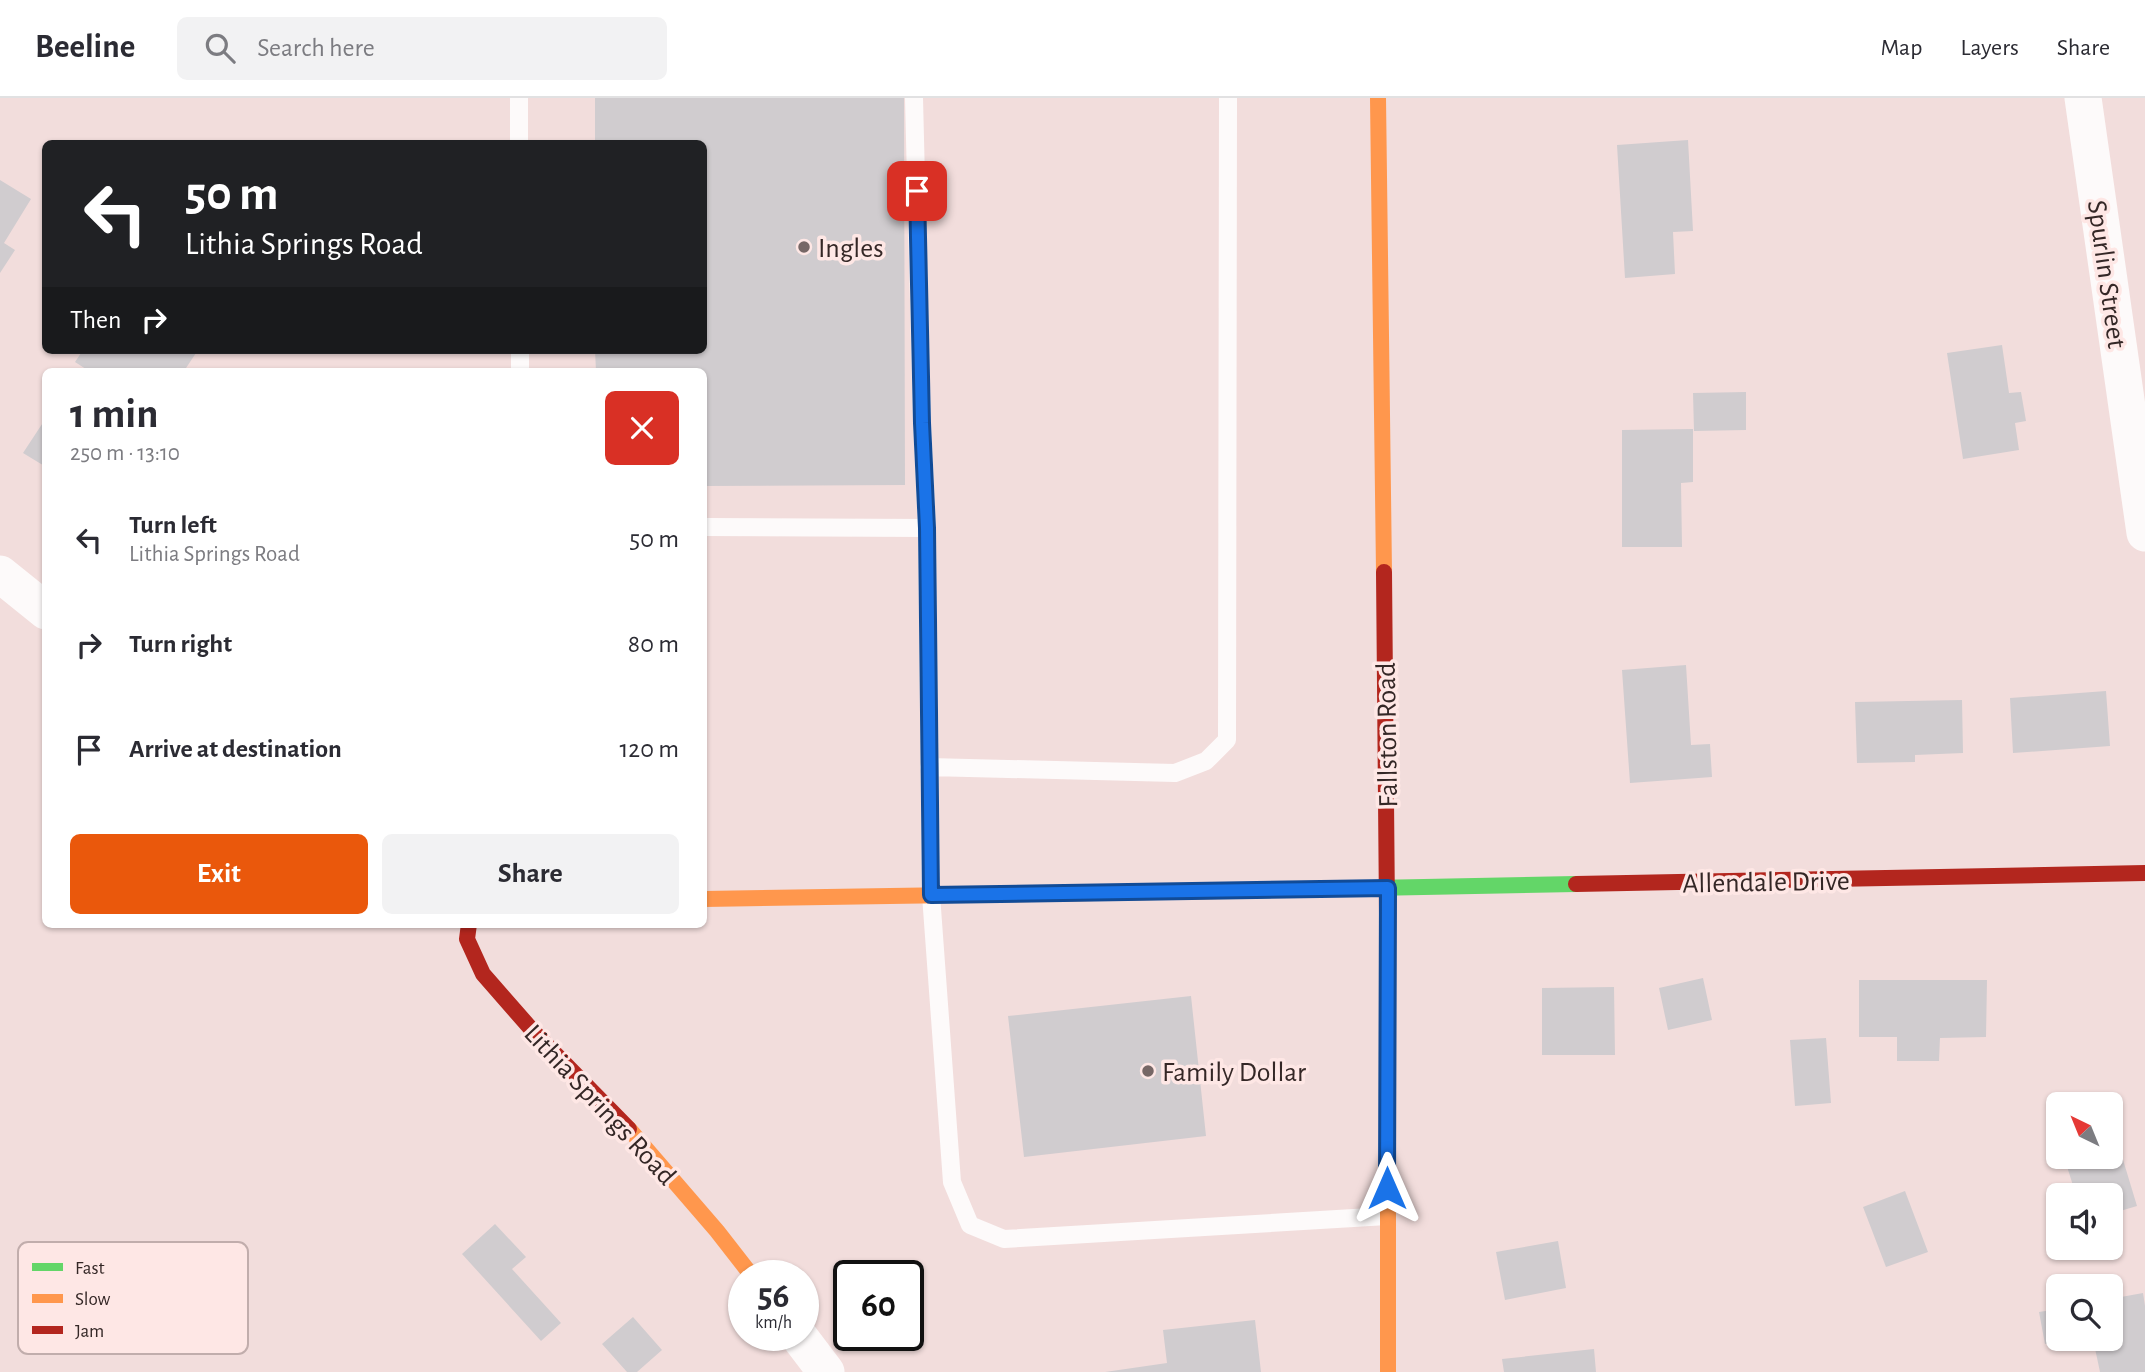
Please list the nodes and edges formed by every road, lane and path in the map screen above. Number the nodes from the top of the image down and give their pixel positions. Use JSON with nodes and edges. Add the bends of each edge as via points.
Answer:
{"nodes":[{"id":1,"x":519,"y":98,"type":"edge"},
{"id":2,"x":914,"y":98,"type":"edge"},
{"id":3,"x":1228,"y":98,"type":"edge"},
{"id":4,"x":1378,"y":98,"type":"edge"},
{"id":5,"x":2083,"y":98,"type":"edge"},
{"id":6,"x":519,"y":140,"type":"edge"},
{"id":7,"x":707,"y":527,"type":"edge"},
{"id":8,"x":927,"y":528,"type":"junction"},
{"id":9,"x":2145,"y":533,"type":"edge"},
{"id":10,"x":0,"y":574,"type":"edge"},
{"id":11,"x":42,"y":608,"type":"edge"},
{"id":12,"x":929,"y":767,"type":"junction"},
{"id":13,"x":2145,"y":873,"type":"edge"},
{"id":14,"x":1388,"y":888,"type":"junction"},
{"id":15,"x":931,"y":895,"type":"junction"},
{"id":16,"x":707,"y":899,"type":"edge"},
{"id":17,"x":468,"y":928,"type":"edge"},
{"id":18,"x":1387,"y":1216,"type":"junction"},
{"id":19,"x":740,"y":1260,"type":"edge"},
{"id":20,"x":810,"y":1351,"type":"edge"},
{"id":21,"x":826,"y":1372,"type":"edge"},
{"id":22,"x":1388,"y":1372,"type":"edge"}],
"edges":[{"from":1,"to":6,"type":"lane"},
{"from":2,"to":8,"type":"lane"},
{"from":3,"to":12,"type":"lane","via":[[1227,740],[1206,761],[1175,773]]},
{"from":4,"to":14,"type":"street","name":"Fallston Road"},
{"from":5,"to":9,"type":"street","name":"Spurlin Street"},
{"from":7,"to":8,"type":"lane"},
{"from":8,"to":12,"type":"lane"},
{"from":10,"to":11,"type":"street"},
{"from":12,"to":15,"type":"lane"},
{"from":13,"to":14,"type":"street","name":"Allendale Drive"},
{"from":14,"to":15,"type":"street"},
{"from":14,"to":18,"type":"street","name":"Fallston Road"},
{"from":15,"to":16,"type":"street"},
{"from":15,"to":18,"type":"lane","via":[[952,1182],[970,1225],[1004,1239]]},
{"from":17,"to":19,"type":"street","name":"Lithia Springs Road","via":[[467,939],[483,974],[616,1114]]},
{"from":18,"to":22,"type":"street","name":"Fallston Road"},
{"from":20,"to":21,"type":"street"}]}
